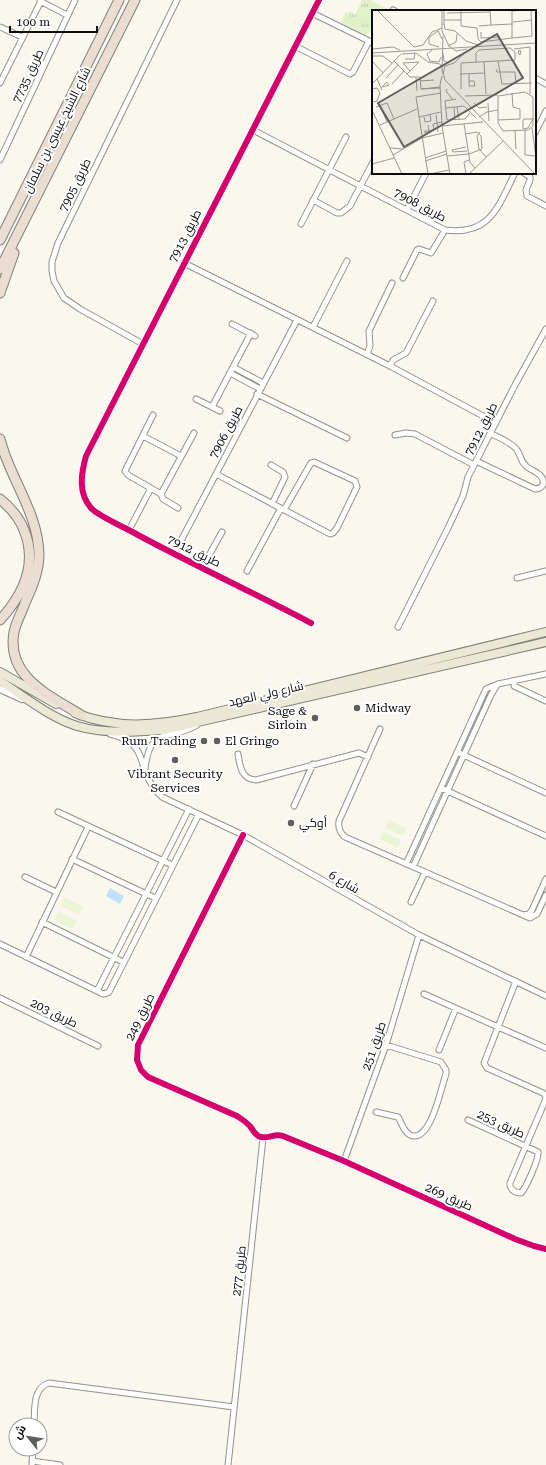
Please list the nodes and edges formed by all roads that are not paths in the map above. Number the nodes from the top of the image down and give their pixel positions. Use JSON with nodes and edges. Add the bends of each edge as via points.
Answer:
{"nodes":[{"id":1,"x":75,"y":0,"type":"edge"},
{"id":2,"x":119,"y":0,"type":"edge"},
{"id":3,"x":136,"y":0,"type":"edge"},
{"id":4,"x":177,"y":0,"type":"edge"},
{"id":5,"x":319,"y":0,"type":"edge"},
{"id":6,"x":40,"y":1,"type":"edge"},
{"id":7,"x":312,"y":13,"type":"junction"},
{"id":8,"x":67,"y":15,"type":"junction"},
{"id":9,"x":0,"y":27,"type":"edge"},
{"id":10,"x":22,"y":37,"type":"junction"},
{"id":11,"x":371,"y":42,"type":"edge"},
{"id":12,"x":295,"y":46,"type":"junction"},
{"id":13,"x":536,"y":79,"type":"edge"},
{"id":14,"x":0,"y":83,"type":"edge"},
{"id":15,"x":546,"y":84,"type":"edge"},
{"id":16,"x":546,"y":111,"type":"edge"},
{"id":17,"x":252,"y":130,"type":"junction"},
{"id":18,"x":536,"y":131,"type":"edge"},
{"id":19,"x":346,"y":137,"type":"dead end"},
{"id":20,"x":0,"y":160,"type":"edge"},
{"id":21,"x":372,"y":164,"type":"edge"},
{"id":22,"x":329,"y":169,"type":"junction"},
{"id":23,"x":425,"y":174,"type":"edge"},
{"id":24,"x":515,"y":174,"type":"edge"},
{"id":25,"x":526,"y":174,"type":"edge"},
{"id":26,"x":361,"y":186,"type":"junction"},
{"id":27,"x":25,"y":188,"type":"junction"},
{"id":28,"x":314,"y":200,"type":"junction"},
{"id":29,"x":35,"y":202,"type":"junction"},
{"id":30,"x":546,"y":206,"type":"edge"},
{"id":31,"x":407,"y":210,"type":"junction"},
{"id":32,"x":301,"y":224,"type":"dead end"},
{"id":33,"x":0,"y":226,"type":"edge"},
{"id":34,"x":445,"y":230,"type":"junction"},
{"id":35,"x":0,"y":240,"type":"edge"},
{"id":36,"x":6,"y":258,"type":"junction"},
{"id":37,"x":347,"y":261,"type":"dead end"},
{"id":38,"x":184,"y":263,"type":"junction"},
{"id":39,"x":0,"y":270,"type":"edge"},
{"id":40,"x":0,"y":274,"type":"edge"},
{"id":41,"x":403,"y":278,"type":"dead end"},
{"id":42,"x":392,"y":283,"type":"dead end"},
{"id":43,"x":0,"y":293,"type":"edge"},
{"id":44,"x":433,"y":300,"type":"dead end"},
{"id":45,"x":297,"y":320,"type":"junction"},
{"id":46,"x":232,"y":324,"type":"dead end"},
{"id":47,"x":313,"y":328,"type":"junction"},
{"id":48,"x":546,"y":329,"type":"edge"},
{"id":49,"x":143,"y":344,"type":"junction"},
{"id":50,"x":367,"y":354,"type":"junction"},
{"id":51,"x":390,"y":366,"type":"junction"},
{"id":52,"x":234,"y":367,"type":"junction"},
{"id":53,"x":230,"y":373,"type":"junction"},
{"id":54,"x":264,"y":383,"type":"junction"},
{"id":55,"x":260,"y":389,"type":"junction"},
{"id":56,"x":257,"y":394,"type":"junction"},
{"id":57,"x":196,"y":399,"type":"dead end"},
{"id":58,"x":212,"y":407,"type":"junction"},
{"id":59,"x":220,"y":411,"type":"dead end"},
{"id":60,"x":153,"y":415,"type":"dead end"},
{"id":61,"x":496,"y":423,"type":"junction"},
{"id":62,"x":194,"y":433,"type":"dead end"},
{"id":63,"x":490,"y":433,"type":"junction"},
{"id":64,"x":395,"y":435,"type":"dead end"},
{"id":65,"x":143,"y":436,"type":"junction"},
{"id":66,"x":346,"y":438,"type":"dead end"},
{"id":67,"x":0,"y":439,"type":"edge"},
{"id":68,"x":181,"y":456,"type":"junction"},
{"id":69,"x":475,"y":463,"type":"junction"},
{"id":70,"x":270,"y":465,"type":"dead end"},
{"id":71,"x":216,"y":474,"type":"junction"},
{"id":72,"x":81,"y":485,"type":"joint"},
{"id":73,"x":151,"y":488,"type":"junction"},
{"id":74,"x":161,"y":494,"type":"junction"},
{"id":75,"x":0,"y":499,"type":"edge"},
{"id":76,"x":272,"y":504,"type":"junction"},
{"id":77,"x":178,"y":508,"type":"dead end"},
{"id":78,"x":283,"y":509,"type":"junction"},
{"id":79,"x":129,"y":530,"type":"junction"},
{"id":80,"x":222,"y":532,"type":"dead end"},
{"id":81,"x":174,"y":554,"type":"junction"},
{"id":82,"x":546,"y":564,"type":"edge"},
{"id":83,"x":202,"y":568,"type":"junction"},
{"id":84,"x":247,"y":570,"type":"dead end"},
{"id":85,"x":545,"y":571,"type":"edge"},
{"id":86,"x":517,"y":578,"type":"dead end"},
{"id":87,"x":0,"y":620,"type":"edge"},
{"id":88,"x":311,"y":623,"type":"dead end"},
{"id":89,"x":398,"y":628,"type":"dead end"},
{"id":90,"x":546,"y":632,"type":"edge"},
{"id":91,"x":546,"y":642,"type":"edge"},
{"id":92,"x":0,"y":672,"type":"edge"},
{"id":93,"x":546,"y":674,"type":"edge"},
{"id":94,"x":514,"y":680,"type":"junction"},
{"id":95,"x":0,"y":681,"type":"edge"},
{"id":96,"x":498,"y":684,"type":"junction"},
{"id":97,"x":0,"y":689,"type":"edge"},
{"id":98,"x":546,"y":702,"type":"edge"},
{"id":99,"x":36,"y":705,"type":"junction"},
{"id":100,"x":81,"y":715,"type":"junction"},
{"id":101,"x":200,"y":723,"type":"junction"},
{"id":102,"x":380,"y":729,"type":"dead end"},
{"id":103,"x":95,"y":730,"type":"junction"},
{"id":104,"x":457,"y":752,"type":"junction"},
{"id":105,"x":238,"y":754,"type":"dead end"},
{"id":106,"x":464,"y":755,"type":"junction"},
{"id":107,"x":368,"y":757,"type":"junction"},
{"id":108,"x":313,"y":764,"type":"junction"},
{"id":109,"x":145,"y":772,"type":"junction"},
{"id":110,"x":441,"y":788,"type":"junction"},
{"id":111,"x":448,"y":791,"type":"junction"},
{"id":112,"x":546,"y":793,"type":"edge"},
{"id":113,"x":294,"y":806,"type":"dead end"},
{"id":114,"x":189,"y":809,"type":"junction"},
{"id":115,"x":58,"y":812,"type":"dead end"},
{"id":116,"x":199,"y":814,"type":"junction"},
{"id":117,"x":88,"y":827,"type":"junction"},
{"id":118,"x":243,"y":835,"type":"junction"},
{"id":119,"x":546,"y":836,"type":"edge"},
{"id":120,"x":72,"y":859,"type":"junction"},
{"id":121,"x":163,"y":861,"type":"junction"},
{"id":122,"x":406,"y":864,"type":"junction"},
{"id":123,"x":172,"y":865,"type":"junction"},
{"id":124,"x":413,"y":867,"type":"junction"},
{"id":125,"x":425,"y":872,"type":"junction"},
{"id":126,"x":25,"y":877,"type":"dead end"},
{"id":127,"x":546,"y":879,"type":"edge"},
{"id":128,"x":56,"y":892,"type":"junction"},
{"id":129,"x":147,"y":894,"type":"junction"},
{"id":130,"x":546,"y":895,"type":"edge"},
{"id":131,"x":155,"y":898,"type":"junction"},
{"id":132,"x":411,"y":902,"type":"dead end"},
{"id":133,"x":523,"y":916,"type":"junction"},
{"id":134,"x":42,"y":922,"type":"junction"},
{"id":135,"x":419,"y":936,"type":"junction"},
{"id":136,"x":0,"y":944,"type":"edge"},
{"id":137,"x":26,"y":957,"type":"junction"},
{"id":138,"x":114,"y":958,"type":"junction"},
{"id":139,"x":123,"y":962,"type":"junction"},
{"id":140,"x":516,"y":981,"type":"junction"},
{"id":141,"x":97,"y":991,"type":"junction"},
{"id":142,"x":424,"y":994,"type":"dead end"},
{"id":143,"x":546,"y":996,"type":"edge"},
{"id":144,"x":0,"y":998,"type":"edge"},
{"id":145,"x":456,"y":1008,"type":"junction"},
{"id":146,"x":498,"y":1027,"type":"junction"},
{"id":147,"x":386,"y":1045,"type":"junction"},
{"id":148,"x":98,"y":1046,"type":"dead end"},
{"id":149,"x":546,"y":1048,"type":"edge"},
{"id":150,"x":439,"y":1050,"type":"dead end"},
{"id":151,"x":546,"y":1096,"type":"edge"},
{"id":152,"x":376,"y":1112,"type":"dead end"},
{"id":153,"x":468,"y":1120,"type":"dead end"},
{"id":154,"x":263,"y":1138,"type":"junction"},
{"id":155,"x":526,"y":1146,"type":"junction"},
{"id":156,"x":344,"y":1161,"type":"junction"},
{"id":157,"x":546,"y":1249,"type":"edge"},
{"id":158,"x":234,"y":1407,"type":"junction"},
{"id":159,"x":35,"y":1417,"type":"edge"},
{"id":160,"x":32,"y":1463,"type":"edge"},
{"id":161,"x":60,"y":1465,"type":"edge"},
{"id":162,"x":228,"y":1465,"type":"edge"}],
"edges":[{"from":1,"to":8,"type":"street","name":"طريق 7735"},
{"from":2,"to":27,"type":"highway","name":"شارع الشيخ عيسى بن سلمان"},
{"from":3,"to":29,"type":"highway","name":"شارع الشيخ عيسى بن سلمان"},
{"from":4,"to":49,"type":"street","name":"طريق 7905","via":[[58,243],[52,262],[54,281],[61,294],[71,304]]},
{"from":5,"to":7,"type":"street","name":"طريق 7913"},
{"from":6,"to":8,"type":"street"},
{"from":6,"to":10,"type":"street"},
{"from":7,"to":11,"type":"street"},
{"from":7,"to":12,"type":"street","name":"طريق 7913"},
{"from":8,"to":20,"type":"street","name":"طريق 7735"},
{"from":9,"to":10,"type":"street"},
{"from":10,"to":14,"type":"street"},
{"from":11,"to":12,"type":"street","via":[[350,74]]},
{"from":12,"to":17,"type":"street","name":"طريق 7913"},
{"from":13,"to":15,"type":"street"},
{"from":16,"to":18,"type":"street"},
{"from":17,"to":22,"type":"street","name":"طريق 7908"},
{"from":17,"to":38,"type":"street","name":"طريق 7913"},
{"from":19,"to":22,"type":"street"},
{"from":21,"to":26,"type":"street"},
{"from":22,"to":26,"type":"street","name":"طريق 7908"},
{"from":22,"to":28,"type":"street"},
{"from":23,"to":31,"type":"street"},
{"from":24,"to":34,"type":"street","name":"طريق 7908","via":[[499,206],[483,223],[459,232]]},
{"from":25,"to":30,"type":"street","via":[[530,177],[527,196]]},
{"from":26,"to":28,"type":"street","via":[[350,206],[341,213]]},
{"from":26,"to":31,"type":"street","name":"طريق 7908"},
{"from":27,"to":33,"type":"highway"},
{"from":27,"to":35,"type":"highway","name":"شارع الشيخ عيسى بن سلمان"},
{"from":28,"to":32,"type":"street"},
{"from":29,"to":36,"type":"highway","name":"شارع الشيخ عيسى بن سلمان"},
{"from":29,"to":43,"type":"highway"},
{"from":31,"to":34,"type":"street","name":"طريق 7908"},
{"from":34,"to":41,"type":"street","via":[[433,251],[429,253],[417,250]]},
{"from":36,"to":39,"type":"highway","name":"شارع الشيخ عيسى بن سلمان"},
{"from":36,"to":40,"type":"highway"},
{"from":37,"to":47,"type":"street"},
{"from":38,"to":45,"type":"street"},
{"from":38,"to":49,"type":"street","name":"طريق 7913"},
{"from":42,"to":50,"type":"street","via":[[368,331],[370,346]]},
{"from":44,"to":51,"type":"street","via":[[406,353],[394,359]]},
{"from":45,"to":47,"type":"street"},
{"from":45,"to":54,"type":"street","name":"طريق 7906"},
{"from":46,"to":52,"type":"street","via":[[253,335]]},
{"from":47,"to":50,"type":"street"},
{"from":48,"to":61,"type":"street","name":"طريق 7912"},
{"from":49,"to":72,"type":"street","name":"طريق 7913","via":[[86,456]]},
{"from":50,"to":51,"type":"street"},
{"from":51,"to":61,"type":"street"},
{"from":52,"to":53,"type":"street"},
{"from":52,"to":54,"type":"street"},
{"from":53,"to":55,"type":"street"},
{"from":53,"to":58,"type":"street"},
{"from":54,"to":55,"type":"street","name":"طريق 7906"},
{"from":55,"to":56,"type":"street","name":"طريق 7906"},
{"from":56,"to":66,"type":"street"},
{"from":56,"to":71,"type":"street","name":"طريق 7906"},
{"from":57,"to":58,"type":"street"},
{"from":58,"to":59,"type":"street"},
{"from":60,"to":65,"type":"street"},
{"from":61,"to":63,"type":"street","name":"طريق 7912"},
{"from":62,"to":68,"type":"street"},
{"from":63,"to":69,"type":"street","name":"طريق 7912"},
{"from":63,"to":69,"type":"street","via":[[516,448],[523,463],[541,475],[543,485],[535,489]]},
{"from":64,"to":69,"type":"street","via":[[415,434]]},
{"from":65,"to":68,"type":"street"},
{"from":65,"to":73,"type":"street","via":[[126,471],[128,475]]},
{"from":67,"to":100,"type":"highway","via":[[6,460],[31,511],[39,555],[38,574],[14,631],[13,650],[18,666],[34,684]]},
{"from":68,"to":74,"type":"street"},
{"from":69,"to":89,"type":"street","name":"طريق 7912","via":[[448,528]]},
{"from":70,"to":76,"type":"street","via":[[283,472],[285,477]]},
{"from":71,"to":76,"type":"street"},
{"from":71,"to":81,"type":"street","name":"طريق 7906"},
{"from":72,"to":79,"type":"street","name":"طريق 7912","via":[[84,497],[92,509]]},
{"from":73,"to":74,"type":"street"},
{"from":73,"to":79,"type":"street"},
{"from":74,"to":77,"type":"street","via":[[163,499]]},
{"from":75,"to":87,"type":"highway","via":[[20,521],[28,540],[30,557],[27,578],[10,610]]},
{"from":76,"to":78,"type":"street"},
{"from":78,"to":78,"type":"street","via":[[330,534],[337,528],[358,487],[355,481],[314,462]]},
{"from":78,"to":84,"type":"street"},
{"from":79,"to":81,"type":"street","name":"طريق 7912"},
{"from":80,"to":83,"type":"street"},
{"from":81,"to":83,"type":"street","name":"طريق 7912"},
{"from":82,"to":85,"type":"street"},
{"from":83,"to":88,"type":"street","name":"طريق 7912"},
{"from":85,"to":86,"type":"street"},
{"from":90,"to":100,"type":"main road","name":"شارع ولي العهد","via":[[183,720],[144,725],[119,724]]},
{"from":91,"to":101,"type":"main road","name":"شارع ولي العهد"},
{"from":92,"to":100,"type":"main road","name":"شارع ولي العهد","via":[[42,697]]},
{"from":93,"to":94,"type":"street"},
{"from":94,"to":96,"type":"street"},
{"from":94,"to":98,"type":"street","via":[[514,686]]},
{"from":95,"to":99,"type":"main road","name":"شارع ولي العهد"},
{"from":96,"to":104,"type":"street","via":[[488,687],[485,691]]},
{"from":96,"to":106,"type":"street"},
{"from":97,"to":99,"type":"street"},
{"from":99,"to":103,"type":"main road","name":"شارع ولي العهد","via":[[76,726]]},
{"from":101,"to":103,"type":"main road","name":"شارع ولي العهد","via":[[157,731]]},
{"from":101,"to":109,"type":"street","via":[[188,730],[156,739],[147,755]]},
{"from":102,"to":107,"type":"street"},
{"from":103,"to":109,"type":"street","name":"شارع 6","via":[[121,737],[134,746]]},
{"from":104,"to":106,"type":"street"},
{"from":104,"to":110,"type":"street"},
{"from":105,"to":108,"type":"street","via":[[242,771],[251,780]]},
{"from":106,"to":111,"type":"street"},
{"from":106,"to":112,"type":"street"},
{"from":107,"to":108,"type":"street","via":[[359,752]]},
{"from":107,"to":122,"type":"street","via":[[339,821],[340,831],[345,837]]},
{"from":108,"to":113,"type":"street"},
{"from":109,"to":114,"type":"street","name":"شارع 6","via":[[154,790]]},
{"from":110,"to":111,"type":"street"},
{"from":110,"to":122,"type":"street"},
{"from":111,"to":119,"type":"street"},
{"from":111,"to":124,"type":"street"},
{"from":114,"to":116,"type":"street","name":"شارع 6"},
{"from":114,"to":121,"type":"street"},
{"from":115,"to":117,"type":"street"},
{"from":116,"to":118,"type":"street","name":"شارع 6"},
{"from":116,"to":123,"type":"street"},
{"from":117,"to":120,"type":"street"},
{"from":117,"to":121,"type":"street"},
{"from":118,"to":135,"type":"street","name":"شارع 6"},
{"from":118,"to":154,"type":"street","name":"طريق 249","via":[[138,1045],[136,1055],[140,1070],[148,1077],[237,1116],[246,1122],[257,1136]]},
{"from":120,"to":128,"type":"street"},
{"from":120,"to":129,"type":"street"},
{"from":121,"to":123,"type":"street"},
{"from":121,"to":129,"type":"street"},
{"from":122,"to":124,"type":"street"},
{"from":123,"to":131,"type":"street"},
{"from":124,"to":125,"type":"street"},
{"from":125,"to":132,"type":"street"},
{"from":125,"to":133,"type":"street"},
{"from":126,"to":128,"type":"street"},
{"from":127,"to":133,"type":"street","via":[[532,910]]},
{"from":128,"to":134,"type":"street"},
{"from":129,"to":131,"type":"street"},
{"from":129,"to":138,"type":"street"},
{"from":130,"to":133,"type":"street","via":[[537,914],[530,918]]},
{"from":131,"to":139,"type":"street"},
{"from":134,"to":137,"type":"street"},
{"from":134,"to":138,"type":"street"},
{"from":135,"to":140,"type":"street","name":"شارع 6"},
{"from":135,"to":147,"type":"street","name":"طريق 251"},
{"from":136,"to":137,"type":"street"},
{"from":137,"to":141,"type":"street"},
{"from":138,"to":139,"type":"street"},
{"from":138,"to":141,"type":"street"},
{"from":139,"to":141,"type":"street","via":[[107,993]]},
{"from":140,"to":143,"type":"street","name":"شارع 6"},
{"from":140,"to":146,"type":"street"},
{"from":142,"to":145,"type":"street"},
{"from":144,"to":148,"type":"street","name":"طريق 203"},
{"from":145,"to":146,"type":"street"},
{"from":145,"to":150,"type":"street"},
{"from":146,"to":149,"type":"street"},
{"from":146,"to":151,"type":"street","name":"طريق 253","via":[[484,1065],[543,1092]]},
{"from":147,"to":152,"type":"street","via":[[441,1062],[446,1074],[430,1124],[423,1133],[410,1135],[404,1130],[398,1117]]},
{"from":147,"to":156,"type":"street","name":"طريق 251"},
{"from":151,"to":155,"type":"street","name":"طريق 253"},
{"from":153,"to":155,"type":"street","name":"طريق 253"},
{"from":154,"to":156,"type":"street","via":[[280,1135]]},
{"from":154,"to":158,"type":"street","name":"طريق 277"},
{"from":155,"to":155,"type":"street","name":"طريق 253","via":[[536,1151],[539,1156],[523,1191],[519,1193],[511,1188],[510,1183]]},
{"from":156,"to":157,"type":"street","name":"طريق 269","via":[[515,1239]]},
{"from":158,"to":159,"type":"street","via":[[49,1383],[37,1392]]},
{"from":158,"to":162,"type":"street","name":"طريق 277"},
{"from":160,"to":161,"type":"street"}]}
